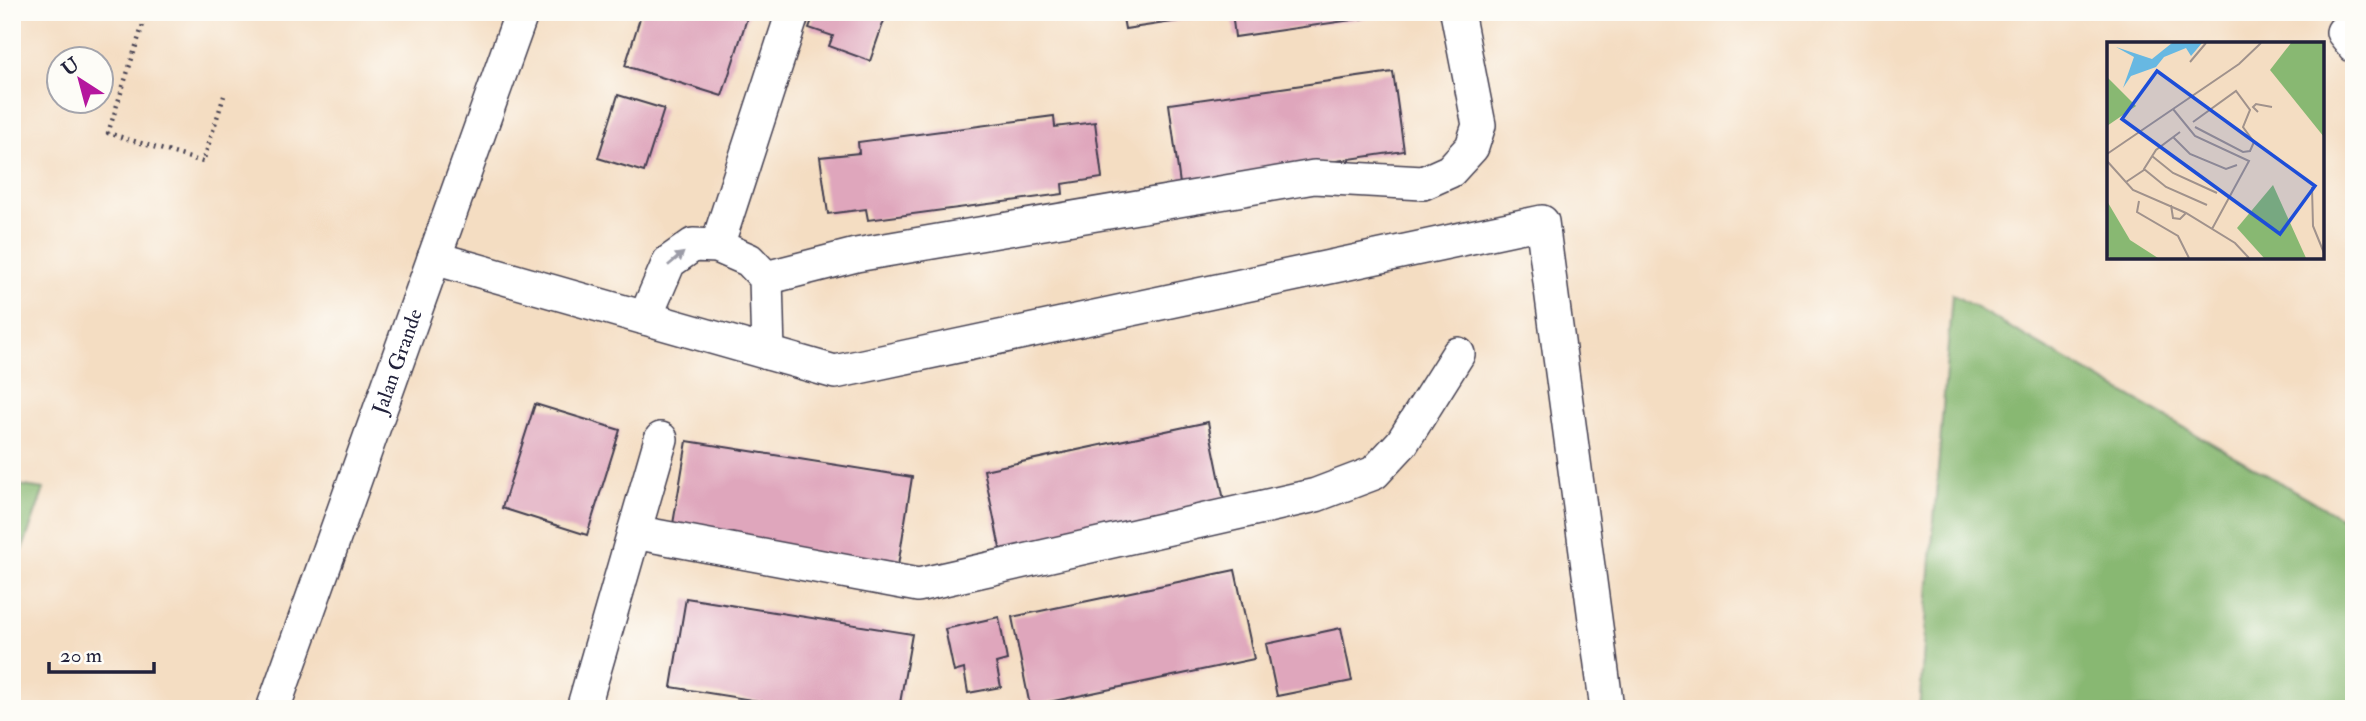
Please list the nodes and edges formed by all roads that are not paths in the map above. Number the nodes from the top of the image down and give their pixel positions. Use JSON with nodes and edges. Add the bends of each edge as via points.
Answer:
{"nodes":[{"id":1,"x":522,"y":12,"type":"edge"},
{"id":2,"x":793,"y":12,"type":"edge"},
{"id":3,"x":1457,"y":12,"type":"edge"},
{"id":4,"x":717,"y":246,"type":"junction"},
{"id":5,"x":434,"y":258,"type":"junction"},
{"id":6,"x":766,"y":278,"type":"junction"},
{"id":7,"x":645,"y":318,"type":"junction"},
{"id":8,"x":768,"y":353,"type":"junction"},
{"id":9,"x":1458,"y":354,"type":"dead end"},
{"id":10,"x":661,"y":439,"type":"dead end"},
{"id":11,"x":634,"y":532,"type":"junction"},
{"id":12,"x":273,"y":709,"type":"edge"},
{"id":13,"x":583,"y":709,"type":"edge"},
{"id":14,"x":1607,"y":709,"type":"edge"}],
"edges":[{"from":1,"to":5,"type":"street","name":"Jalan Grande"},
{"from":2,"to":4,"type":"street"},
{"from":3,"to":6,"type":"street","via":[[1479,125],[1472,147],[1450,171],[1423,183],[1314,177],[856,255]]},
{"from":4,"to":6,"type":"street","via":[[749,260]]},
{"from":7,"to":4,"type":"street","one_way":true,"via":[[668,262],[693,245]]},
{"from":5,"to":7,"type":"street"},
{"from":5,"to":12,"type":"street","name":"Jalan Grande"},
{"from":6,"to":8,"type":"street"},
{"from":7,"to":8,"type":"street"},
{"from":8,"to":14,"type":"street","via":[[835,372],[1542,222]]},
{"from":9,"to":11,"type":"street","via":[[1402,443],[1374,473],[1316,495],[918,584]]},
{"from":10,"to":11,"type":"street"},
{"from":11,"to":13,"type":"street"}]}
